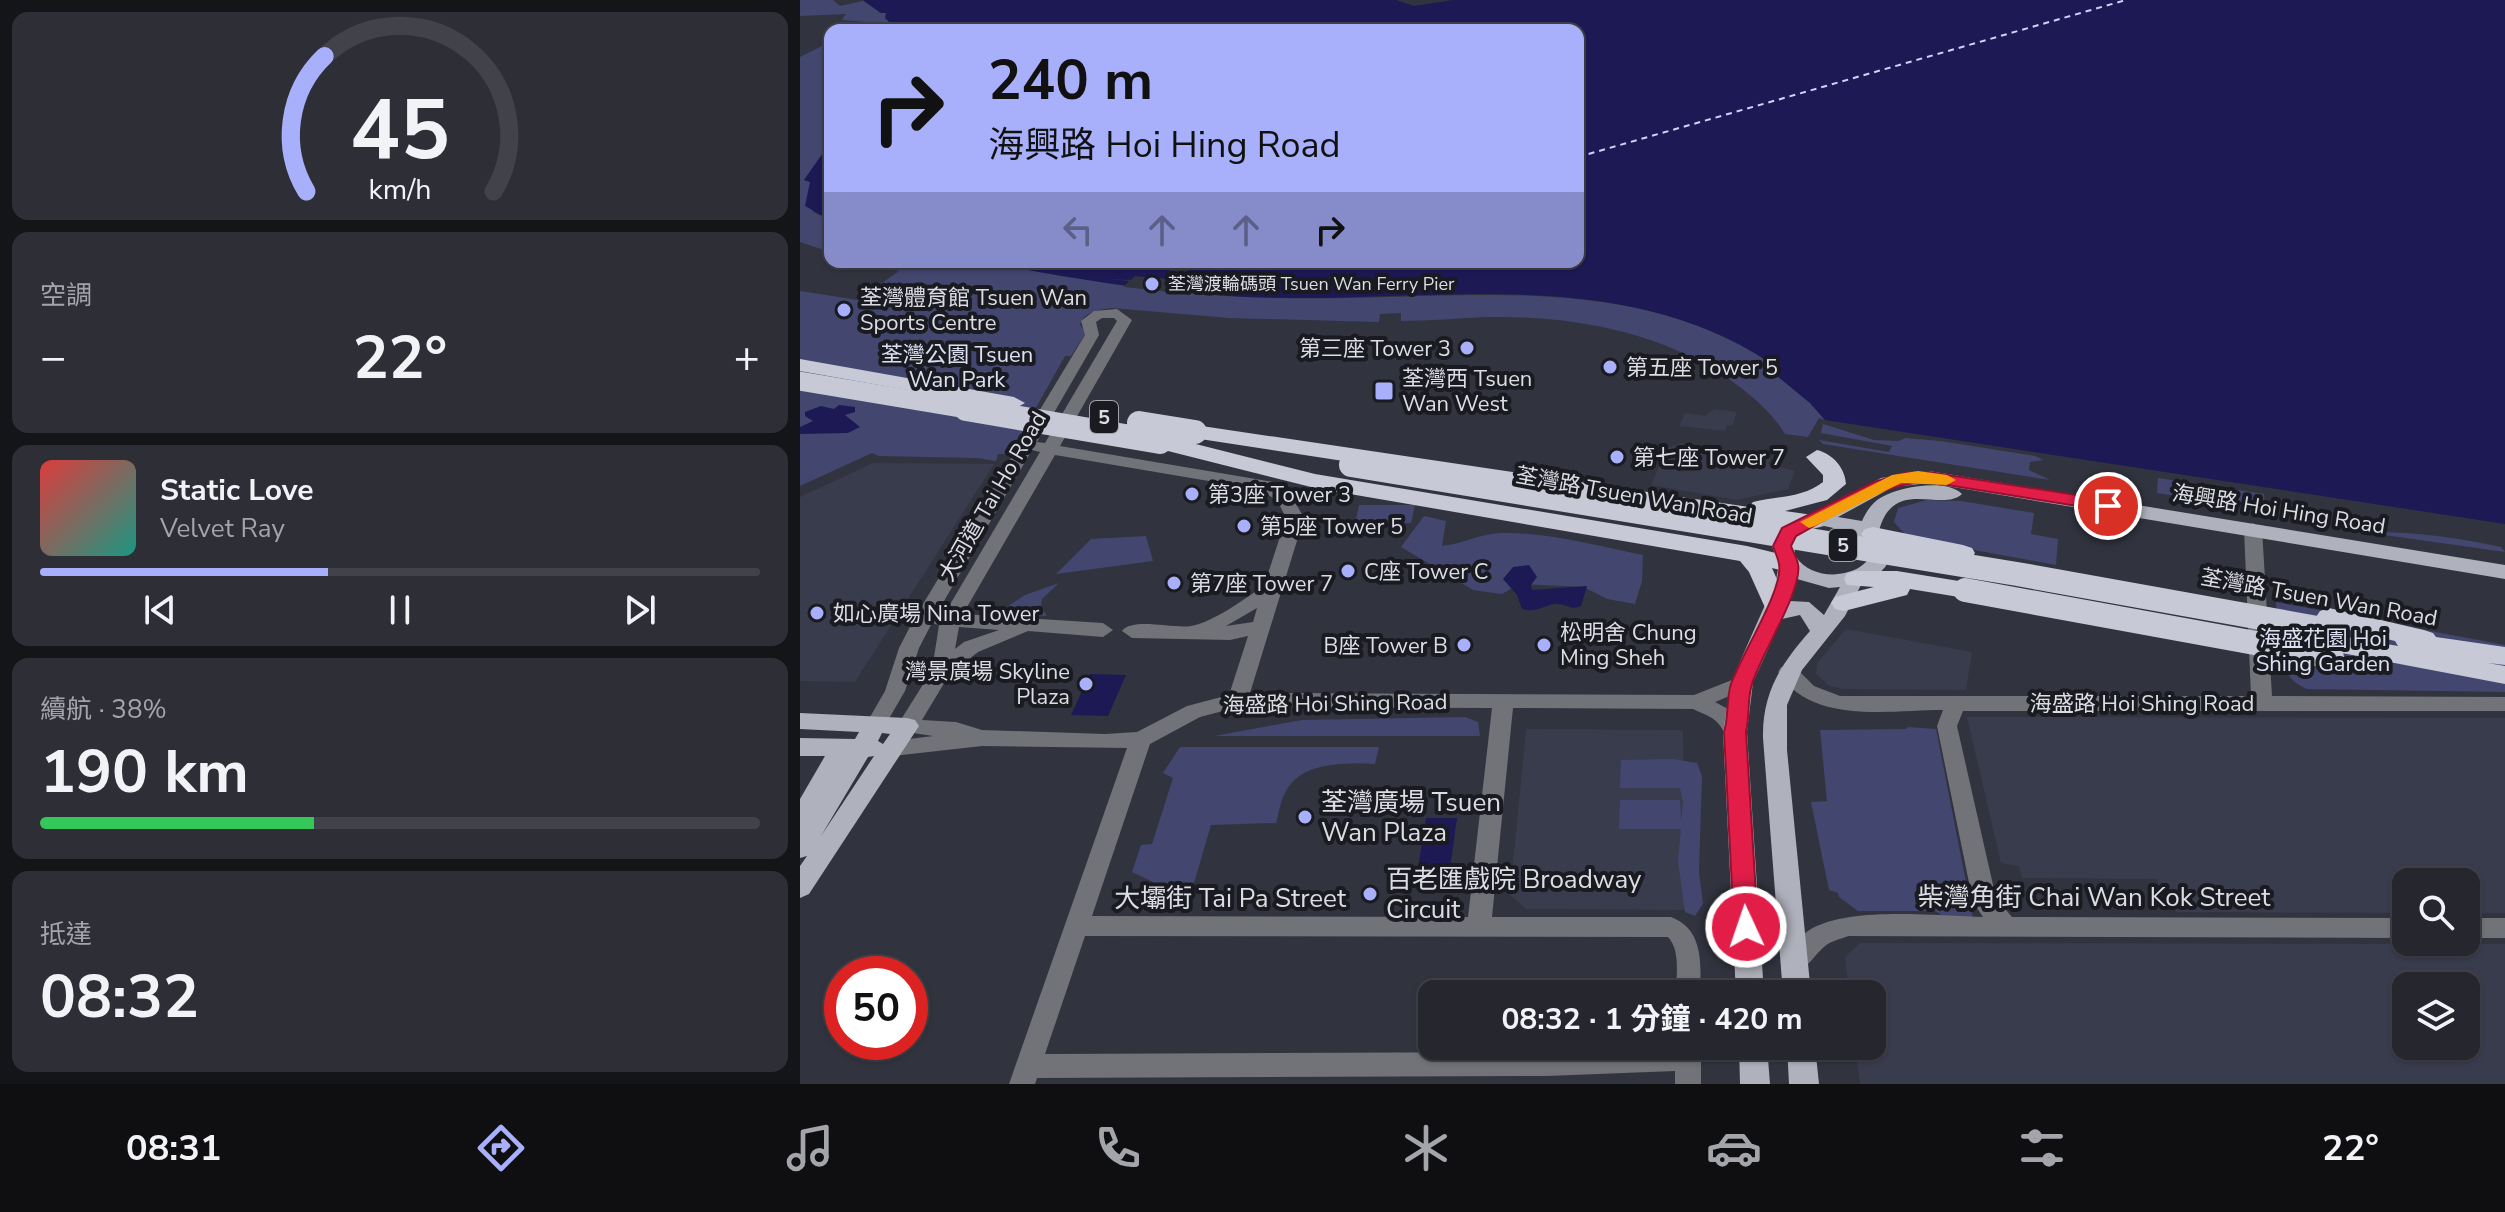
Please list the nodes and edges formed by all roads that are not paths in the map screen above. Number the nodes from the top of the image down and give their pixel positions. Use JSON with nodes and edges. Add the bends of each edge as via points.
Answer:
{"nodes":[{"id":1,"x":800,"y":365,"type":"edge"},
{"id":2,"x":800,"y":381,"type":"edge"},
{"id":3,"x":1195,"y":432,"type":"junction"},
{"id":4,"x":1160,"y":442,"type":"junction"},
{"id":5,"x":1027,"y":446,"type":"junction"},
{"id":6,"x":1050,"y":448,"type":"junction"},
{"id":7,"x":1817,"y":457,"type":"dead end"},
{"id":8,"x":1714,"y":512,"type":"junction"},
{"id":9,"x":1814,"y":521,"type":"junction"},
{"id":10,"x":1871,"y":533,"type":"junction"},
{"id":11,"x":2253,"y":535,"type":"junction"},
{"id":12,"x":1747,"y":554,"type":"junction"},
{"id":13,"x":1789,"y":565,"type":"junction"},
{"id":14,"x":2505,"y":572,"type":"edge"},
{"id":15,"x":2505,"y":584,"type":"edge"},
{"id":16,"x":1851,"y":587,"type":"junction"},
{"id":17,"x":1272,"y":590,"type":"junction"},
{"id":18,"x":1774,"y":611,"type":"junction"},
{"id":19,"x":924,"y":619,"type":"junction"},
{"id":20,"x":950,"y":620,"type":"junction"},
{"id":21,"x":1031,"y":625,"type":"junction"},
{"id":22,"x":1260,"y":627,"type":"junction"},
{"id":23,"x":1103,"y":630,"type":"dead end"},
{"id":24,"x":1132,"y":631,"type":"dead end"},
{"id":25,"x":1821,"y":631,"type":"junction"},
{"id":26,"x":1195,"y":632,"type":"junction"},
{"id":27,"x":2501,"y":662,"type":"edge"},
{"id":28,"x":2444,"y":664,"type":"junction"},
{"id":29,"x":942,"y":670,"type":"junction"},
{"id":30,"x":1788,"y":672,"type":"junction"},
{"id":31,"x":1742,"y":683,"type":"junction"},
{"id":32,"x":1238,"y":700,"type":"junction"},
{"id":33,"x":1503,"y":702,"type":"junction"},
{"id":34,"x":1696,"y":702,"type":"junction"},
{"id":35,"x":2262,"y":703,"type":"junction"},
{"id":36,"x":2505,"y":704,"type":"edge"},
{"id":37,"x":1955,"y":705,"type":"junction"},
{"id":38,"x":800,"y":721,"type":"edge"},
{"id":39,"x":1732,"y":721,"type":"junction"},
{"id":40,"x":876,"y":724,"type":"junction"},
{"id":41,"x":907,"y":726,"type":"junction"},
{"id":42,"x":982,"y":738,"type":"junction"},
{"id":43,"x":1141,"y":739,"type":"junction"},
{"id":44,"x":800,"y":747,"type":"edge"},
{"id":45,"x":852,"y":748,"type":"junction"},
{"id":46,"x":893,"y":748,"type":"junction"},
{"id":47,"x":800,"y":821,"type":"edge"},
{"id":48,"x":800,"y":848,"type":"edge"},
{"id":49,"x":800,"y":887,"type":"edge"},
{"id":50,"x":1078,"y":926,"type":"junction"},
{"id":51,"x":1479,"y":926,"type":"junction"},
{"id":52,"x":2006,"y":926,"type":"junction"},
{"id":53,"x":2392,"y":928,"type":"edge"},
{"id":54,"x":2480,"y":928,"type":"edge"},
{"id":55,"x":2505,"y":928,"type":"edge"},
{"id":56,"x":1795,"y":962,"type":"junction"},
{"id":57,"x":1687,"y":980,"type":"edge"},
{"id":58,"x":1749,"y":980,"type":"edge"},
{"id":59,"x":1796,"y":980,"type":"edge"},
{"id":60,"x":1754,"y":1060,"type":"edge"},
{"id":61,"x":1802,"y":1060,"type":"edge"},
{"id":62,"x":1688,"y":1063,"type":"edge"},
{"id":63,"x":1546,"y":1074,"type":"edge"},
{"id":64,"x":1025,"y":1075,"type":"edge"},
{"id":65,"x":1755,"y":1084,"type":"edge"},
{"id":66,"x":1804,"y":1084,"type":"edge"}],
"edges":[{"from":1,"to":3,"type":"highway","name":"荃灣路 Tsuen Wan Road","number":"5","bridge":true},
{"from":2,"to":4,"type":"highway","name":"荃灣路 Tsuen Wan Road","number":"5","bridge":true},
{"from":3,"to":8,"type":"highway"},
{"from":3,"to":27,"type":"highway","name":"荃灣路 Tsuen Wan Road","number":"5","bridge":true,"via":[[1351,465],[2047,579]]},
{"from":4,"to":12,"type":"highway","via":[[1376,492]]},
{"from":4,"to":28,"type":"highway","name":"荃灣路 Tsuen Wan Road","number":"5"},
{"from":5,"to":6,"type":"street"},
{"from":5,"to":6,"type":"street","name":"大河道 Tai Ho Road","via":[[1092,335],[1088,321],[1105,313],[1122,314],[1125,320]]},
{"from":5,"to":19,"type":"street","name":"大河道 Tai Ho Road"},
{"from":6,"to":17,"type":"street","via":[[1274,491],[1295,518]]},
{"from":6,"to":20,"type":"street","name":"大河道 Tai Ho Road"},
{"from":7,"to":8,"type":"highway","via":[[1836,479],[1823,494]]},
{"from":8,"to":9,"type":"highway"},
{"from":9,"to":10,"type":"main road","via":[[1840,521]]},
{"from":9,"to":11,"type":"main road","name":"海興路 Hoi Hing Road","via":[[1888,482],[1918,477]]},
{"from":9,"to":13,"type":"main road","via":[[1783,539]]},
{"from":10,"to":11,"type":"main road","name":"海興路 Hoi Hing Road","via":[[1876,513],[1887,502],[1935,491]]},
{"from":10,"to":16,"type":"main road","via":[[1882,558]]},
{"from":10,"to":27,"type":"highway","via":[[2329,617]]},
{"from":11,"to":14,"type":"main road","name":"海興路 Hoi Hing Road"},
{"from":11,"to":15,"type":"main road","name":"海興路 Hoi Hing Road"},
{"from":11,"to":35,"type":"street"},
{"from":12,"to":13,"type":"highway"},
{"from":12,"to":18,"type":"highway","via":[[1760,569]]},
{"from":13,"to":16,"type":"main road"},
{"from":13,"to":18,"type":"main road","via":[[1785,594]]},
{"from":16,"to":25,"type":"main road"},
{"from":16,"to":28,"type":"highway","bridge":true,"via":[[1887,591],[1937,585],[2332,657]]},
{"from":17,"to":22,"type":"street"},
{"from":17,"to":26,"type":"street"},
{"from":18,"to":25,"type":"main road","via":[[1809,609]]},
{"from":18,"to":31,"type":"main road"},
{"from":19,"to":20,"type":"street"},
{"from":19,"to":40,"type":"street","name":"大河道 Tai Ho Road"},
{"from":20,"to":21,"type":"street"},
{"from":20,"to":29,"type":"street","name":"大河道 Tai Ho Road"},
{"from":21,"to":23,"type":"street"},
{"from":21,"to":29,"type":"street","via":[[971,647]]},
{"from":22,"to":26,"type":"street","via":[[1241,633]]},
{"from":22,"to":32,"type":"street"},
{"from":24,"to":26,"type":"street"},
{"from":25,"to":30,"type":"main road"},
{"from":27,"to":28,"type":"highway","name":"荃灣路 Tsuen Wan Road","number":"5"},
{"from":29,"to":41,"type":"street","name":"大河道 Tai Ho Road"},
{"from":30,"to":37,"type":"street","name":"海盛路 Hoi Shing Road","via":[[1807,691],[1831,702]]},
{"from":30,"to":56,"type":"main road","via":[[1776,700],[1775,732]]},
{"from":31,"to":34,"type":"street","name":"海盛路 Hoi Shing Road"},
{"from":31,"to":39,"type":"main road"},
{"from":32,"to":33,"type":"street","name":"海盛路 Hoi Shing Road"},
{"from":32,"to":43,"type":"street","name":"海盛路 Hoi Shing Road","via":[[1194,711]]},
{"from":33,"to":34,"type":"street","name":"海盛路 Hoi Shing Road"},
{"from":33,"to":51,"type":"street"},
{"from":34,"to":39,"type":"street","name":"海盛路 Hoi Shing Road"},
{"from":35,"to":36,"type":"street","name":"海盛路 Hoi Shing Road"},
{"from":35,"to":37,"type":"street","name":"海盛路 Hoi Shing Road"},
{"from":37,"to":52,"type":"street","via":[[1947,726],[1985,902]]},
{"from":38,"to":40,"type":"main road"},
{"from":39,"to":58,"type":"main road"},
{"from":40,"to":41,"type":"main road"},
{"from":40,"to":45,"type":"main road","name":"大河道 Tai Ho Road"},
{"from":41,"to":42,"type":"street","name":"海盛路 Hoi Shing Road"},
{"from":41,"to":46,"type":"main road","name":"大河道 Tai Ho Road"},
{"from":42,"to":43,"type":"street","name":"海盛路 Hoi Shing Road"},
{"from":42,"to":46,"type":"street","name":"海盛路 Hoi Shing Road"},
{"from":43,"to":50,"type":"street"},
{"from":44,"to":45,"type":"main road"},
{"from":45,"to":46,"type":"main road"},
{"from":45,"to":47,"type":"main road"},
{"from":45,"to":48,"type":"main road","name":"大河道 Tai Ho Road"},
{"from":46,"to":49,"type":"main road","name":"大河道 Tai Ho Road"},
{"from":50,"to":51,"type":"street","name":"大壩街 Tai Pa Street"},
{"from":50,"to":64,"type":"street"},
{"from":51,"to":57,"type":"street","name":"大壩街 Tai Pa Street","via":[[1671,927],[1685,938]]},
{"from":52,"to":53,"type":"street","name":"柴灣角街 Chai Wan Kok Street"},
{"from":52,"to":56,"type":"street","name":"柴灣角街 Chai Wan Kok Street","via":[[1848,926],[1818,937]]},
{"from":54,"to":55,"type":"street"},
{"from":56,"to":59,"type":"main road"},
{"from":60,"to":65,"type":"main road"},
{"from":61,"to":66,"type":"main road"},
{"from":62,"to":63,"type":"street"},
{"from":63,"to":64,"type":"street"}]}
